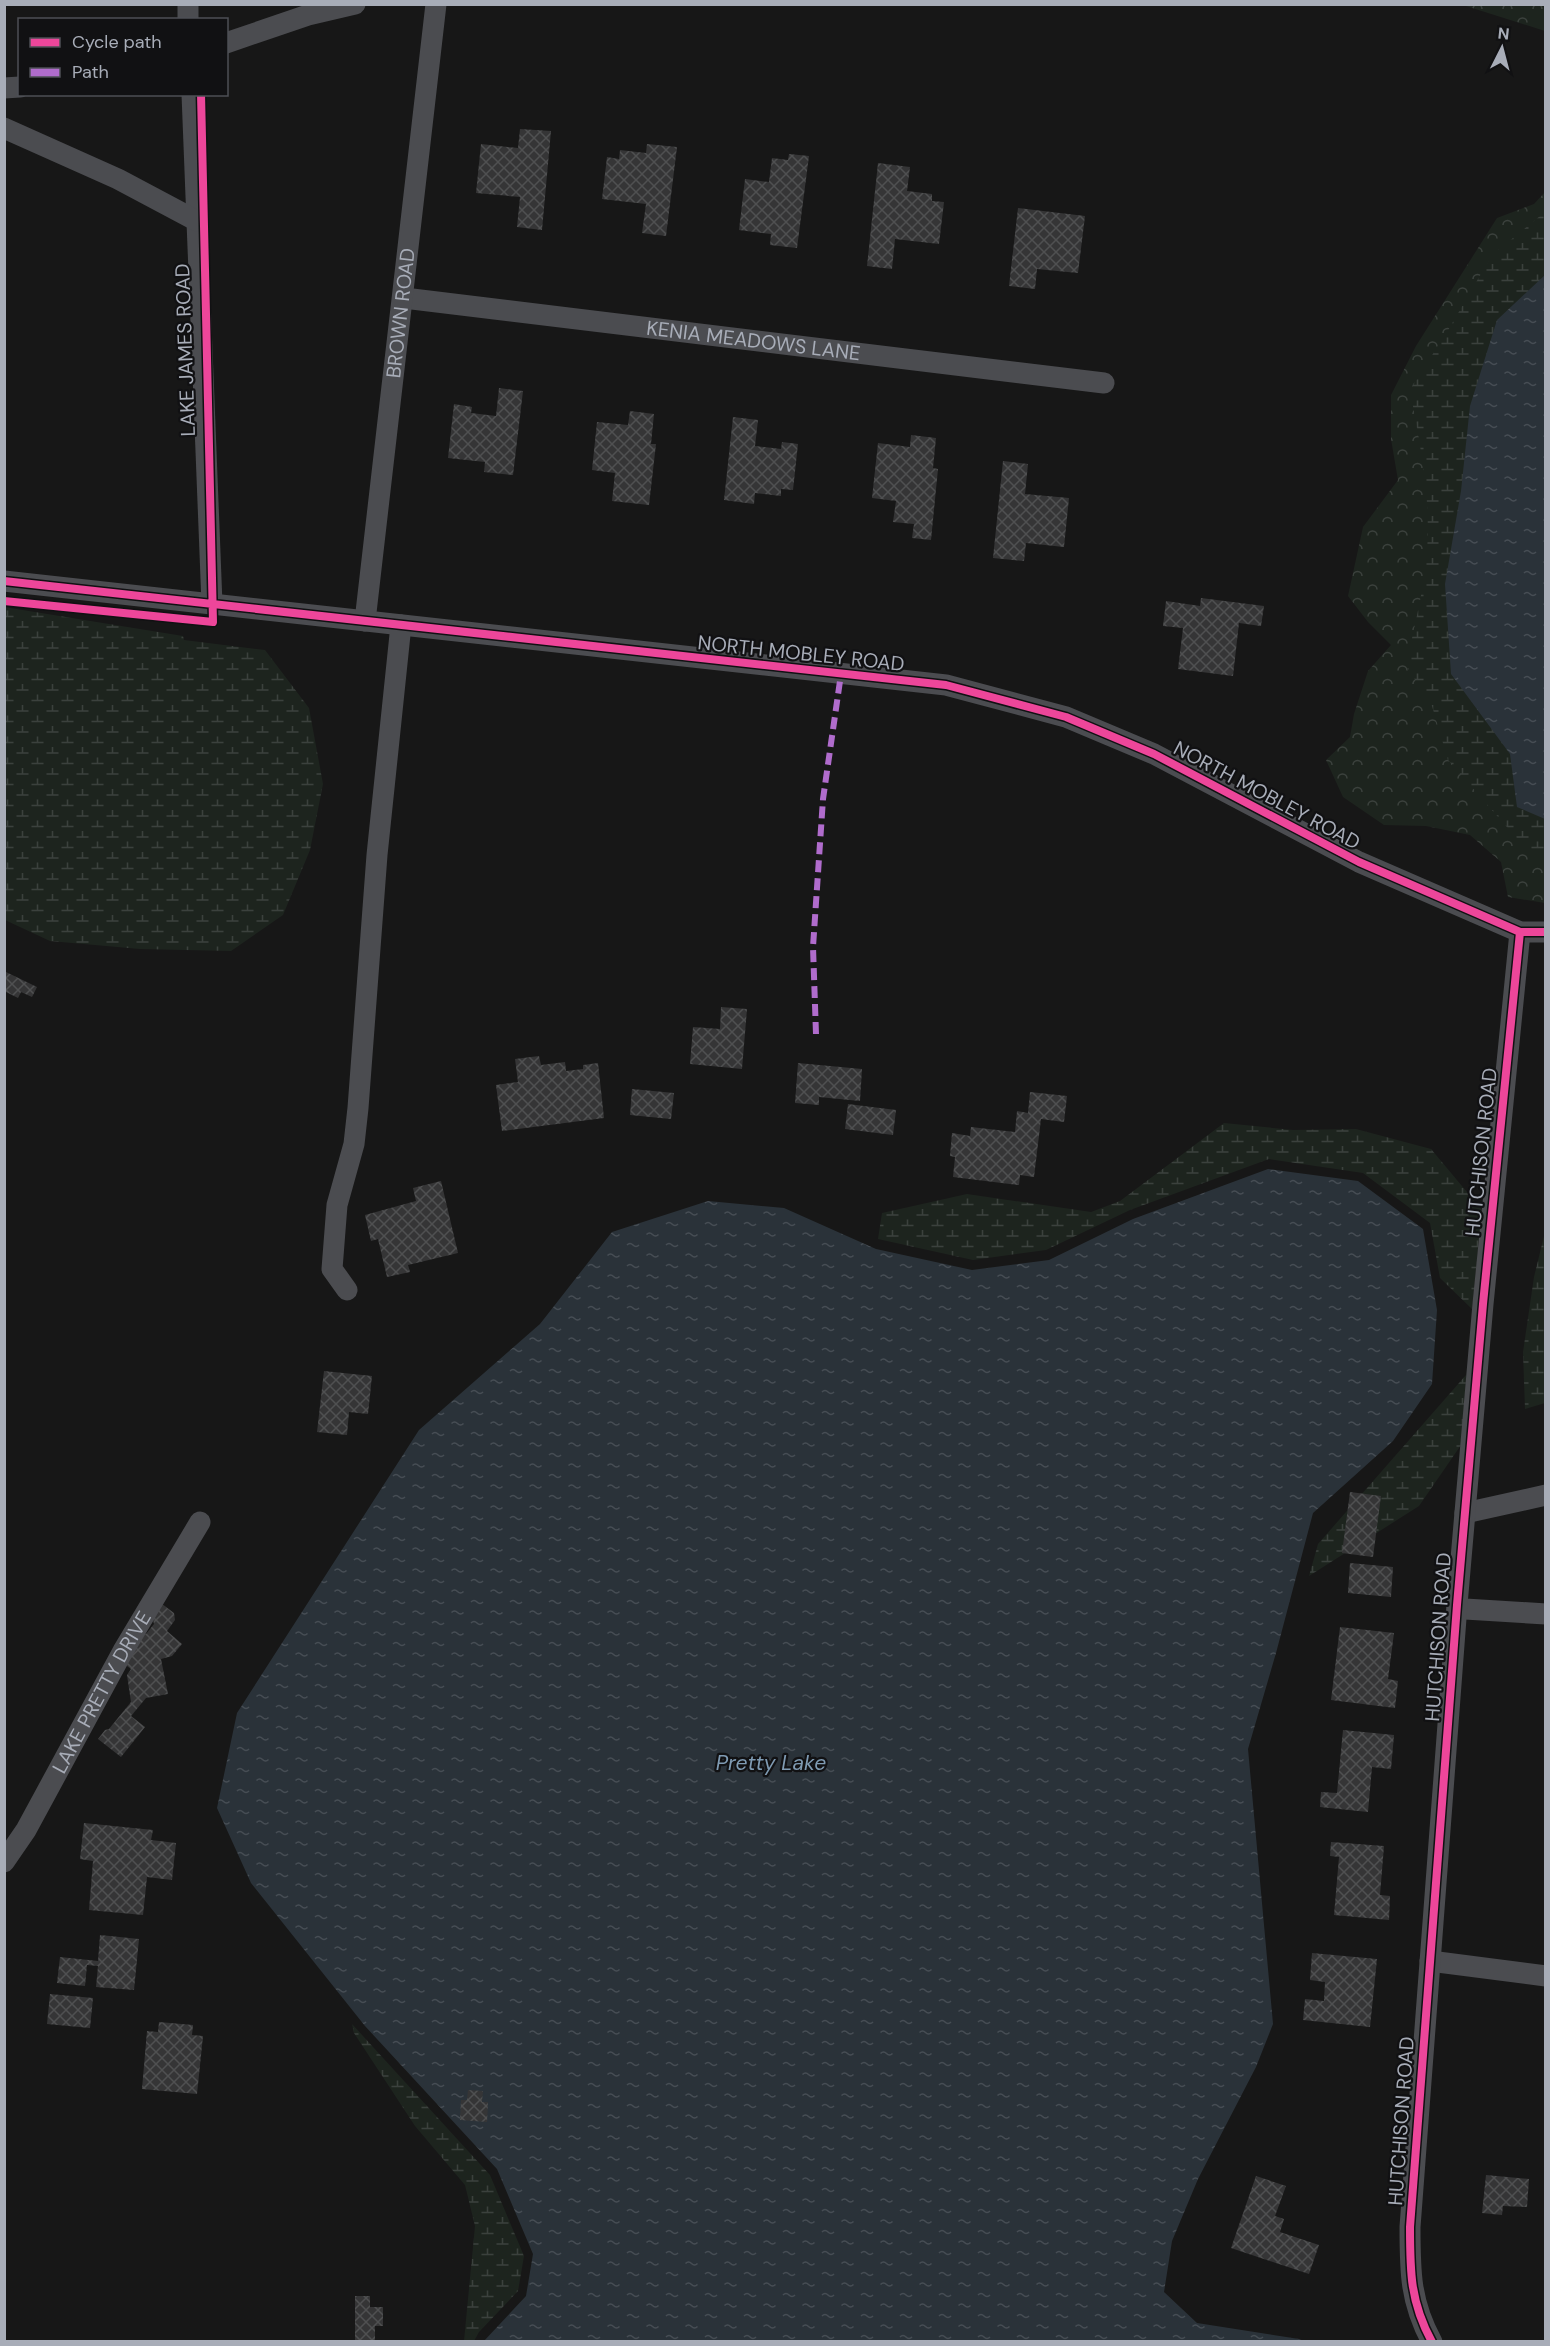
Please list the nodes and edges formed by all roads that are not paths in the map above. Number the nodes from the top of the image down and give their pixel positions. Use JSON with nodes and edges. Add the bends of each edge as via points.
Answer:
{"nodes":[{"id":1,"x":355,"y":4,"type":"edge"},
{"id":2,"x":436,"y":4,"type":"edge"},
{"id":3,"x":228,"y":42,"type":"edge"},
{"id":4,"x":192,"y":96,"type":"edge"},
{"id":5,"x":4,"y":128,"type":"edge"},
{"id":6,"x":197,"y":221,"type":"junction"},
{"id":7,"x":404,"y":298,"type":"junction"},
{"id":8,"x":1104,"y":383,"type":"dead end"},
{"id":9,"x":4,"y":581,"type":"edge"},
{"id":10,"x":212,"y":604,"type":"junction"},
{"id":11,"x":365,"y":621,"type":"junction"},
{"id":12,"x":401,"y":626,"type":"junction"},
{"id":13,"x":1520,"y":932,"type":"junction"},
{"id":14,"x":1545,"y":932,"type":"edge"},
{"id":15,"x":347,"y":1290,"type":"dead end"},
{"id":16,"x":1545,"y":1495,"type":"edge"},
{"id":17,"x":1465,"y":1513,"type":"junction"},
{"id":18,"x":200,"y":1522,"type":"dead end"},
{"id":19,"x":1457,"y":1605,"type":"junction"},
{"id":20,"x":1545,"y":1614,"type":"edge"},
{"id":21,"x":4,"y":1863,"type":"edge"},
{"id":22,"x":1430,"y":1961,"type":"junction"},
{"id":23,"x":1545,"y":1976,"type":"edge"},
{"id":24,"x":1432,"y":2342,"type":"edge"}],
"edges":[{"from":1,"to":3,"type":"street","via":[[308,15]]},
{"from":2,"to":7,"type":"street","name":"BROWN ROAD"},
{"from":4,"to":6,"type":"street","name":"LAKE JAMES ROAD"},
{"from":5,"to":6,"type":"street","via":[[118,179]]},
{"from":6,"to":10,"type":"street","name":"LAKE JAMES ROAD"},
{"from":7,"to":8,"type":"street","name":"KENIA MEADOWS LANE"},
{"from":7,"to":11,"type":"street","name":"BROWN ROAD"},
{"from":9,"to":10,"type":"street","name":"NORTH MOBLEY ROAD"},
{"from":10,"to":11,"type":"street","name":"NORTH MOBLEY ROAD"},
{"from":11,"to":12,"type":"street","name":"NORTH MOBLEY ROAD"},
{"from":12,"to":13,"type":"street","name":"NORTH MOBLEY ROAD","via":[[946,685],[1066,717],[1154,754],[1359,862]]},
{"from":12,"to":15,"type":"street","via":[[377,855],[358,1108],[354,1144],[337,1205],[332,1269]]},
{"from":13,"to":14,"type":"street","name":"NORTH MOBLEY ROAD"},
{"from":13,"to":17,"type":"street","name":"HUTCHISON ROAD"},
{"from":16,"to":17,"type":"street"},
{"from":17,"to":19,"type":"street","name":"HUTCHISON ROAD"},
{"from":18,"to":21,"type":"street","name":"LAKE PRETTY DRIVE"},
{"from":19,"to":20,"type":"street","via":[[1465,1609]]},
{"from":19,"to":22,"type":"street","name":"HUTCHISON ROAD"},
{"from":22,"to":23,"type":"street"},
{"from":22,"to":24,"type":"street","name":"HUTCHISON ROAD","via":[[1410,2280],[1422,2323]]}]}
